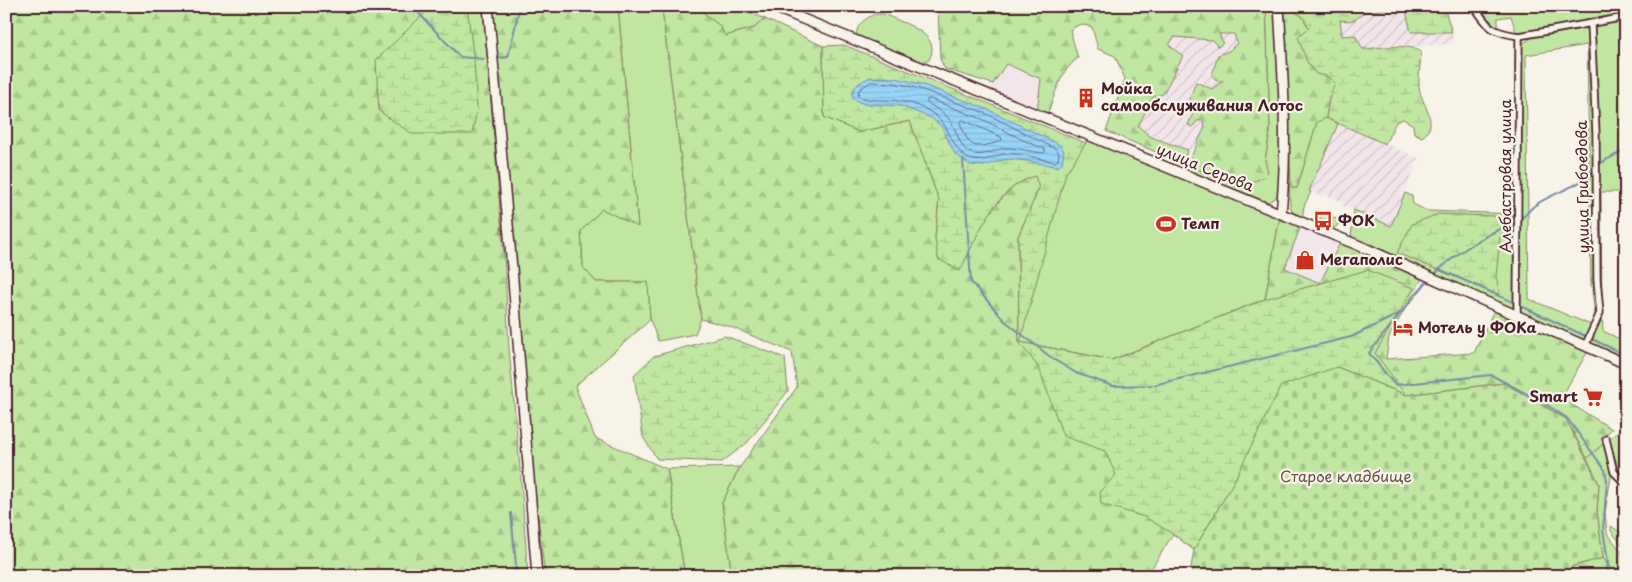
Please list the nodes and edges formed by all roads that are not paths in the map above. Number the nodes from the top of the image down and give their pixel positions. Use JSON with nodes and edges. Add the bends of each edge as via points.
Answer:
{"nodes":[{"id":1,"x":488,"y":6,"type":"edge"},
{"id":2,"x":771,"y":6,"type":"edge"},
{"id":3,"x":1279,"y":6,"type":"edge"},
{"id":4,"x":1474,"y":6,"type":"edge"},
{"id":5,"x":1626,"y":17,"type":"edge"},
{"id":6,"x":1591,"y":24,"type":"junction"},
{"id":7,"x":1519,"y":36,"type":"junction"},
{"id":8,"x":1281,"y":213,"type":"junction"},
{"id":9,"x":1517,"y":315,"type":"junction"},
{"id":10,"x":1585,"y":346,"type":"junction"},
{"id":11,"x":1626,"y":364,"type":"edge"},
{"id":12,"x":1606,"y":439,"type":"dead end"},
{"id":13,"x":1626,"y":484,"type":"edge"},
{"id":14,"x":537,"y":576,"type":"edge"}],
"edges":[{"from":1,"to":14,"type":"main road"},
{"from":2,"to":8,"type":"main road","name":"улица Серова"},
{"from":3,"to":8,"type":"main road","via":[[1283,80],[1284,190]]},
{"from":4,"to":7,"type":"street","via":[[1487,26],[1502,34]]},
{"from":5,"to":6,"type":"street"},
{"from":6,"to":7,"type":"street"},
{"from":6,"to":10,"type":"street","name":"улица Грибоедова","via":[[1600,313]]},
{"from":7,"to":9,"type":"street","name":"Алебастровая улица"},
{"from":8,"to":9,"type":"main road","name":"улица Серова"},
{"from":9,"to":10,"type":"main road","name":"улица Серова"},
{"from":10,"to":11,"type":"main road","name":"улица Серова"},
{"from":12,"to":13,"type":"street","via":[[1614,472]]}]}
